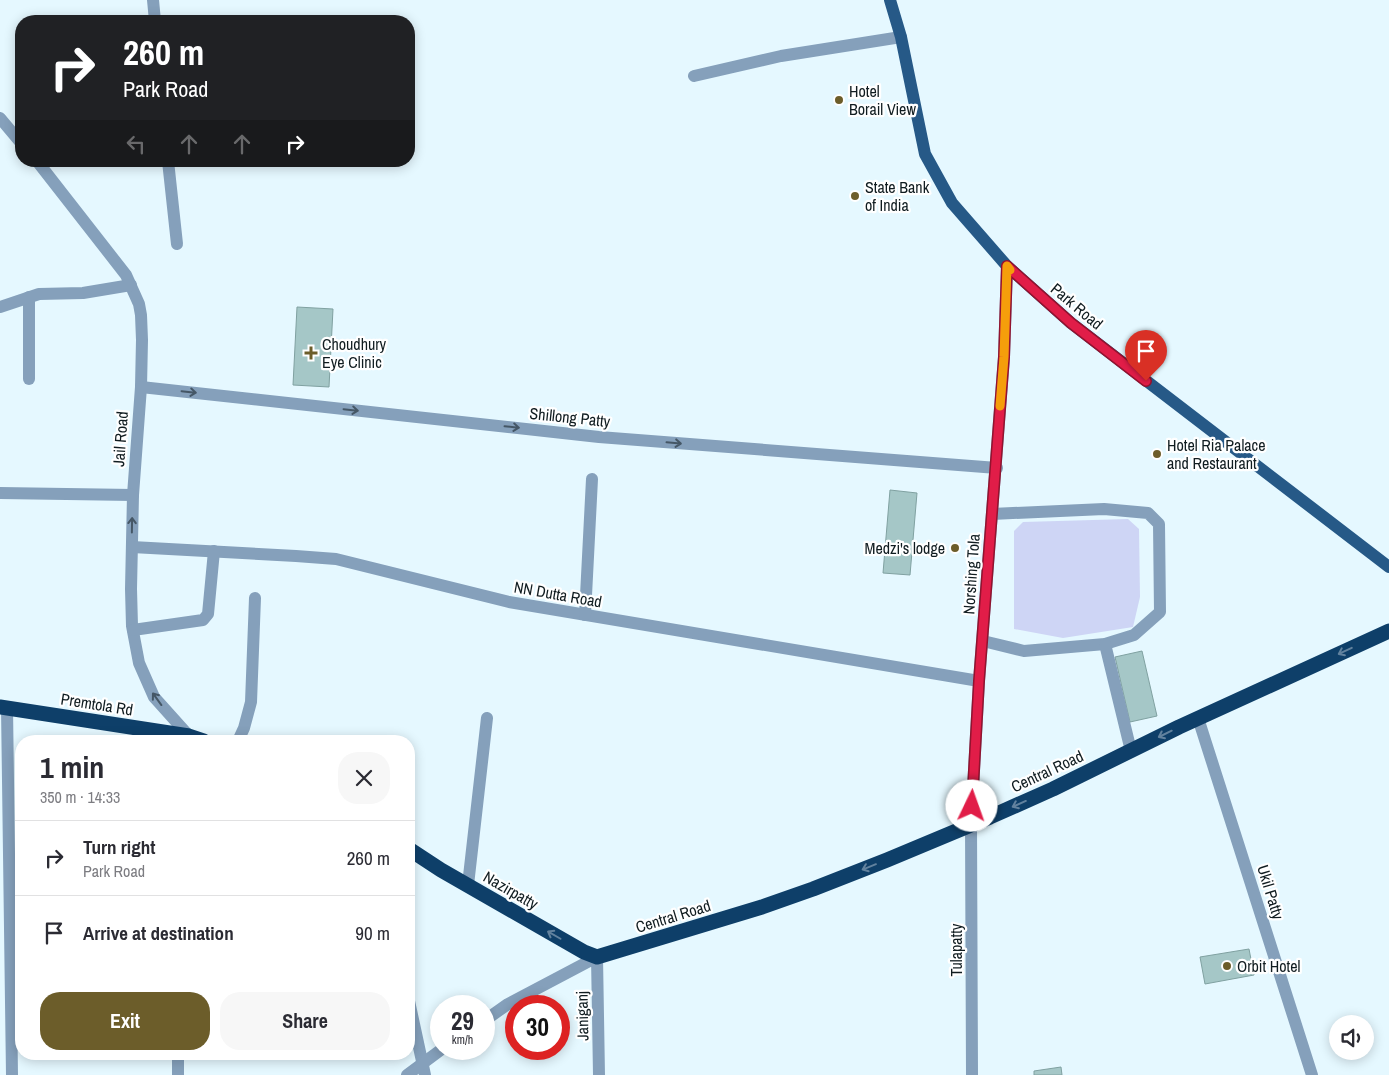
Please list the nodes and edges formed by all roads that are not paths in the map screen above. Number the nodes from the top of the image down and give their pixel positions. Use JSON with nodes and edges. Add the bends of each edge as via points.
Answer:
{"nodes":[{"id":1,"x":153,"y":0,"type":"edge"},
{"id":2,"x":890,"y":0,"type":"edge"},
{"id":3,"x":154,"y":15,"type":"edge"},
{"id":4,"x":901,"y":37,"type":"junction"},
{"id":5,"x":694,"y":76,"type":"dead end"},
{"id":6,"x":0,"y":118,"type":"edge"},
{"id":7,"x":15,"y":136,"type":"edge"},
{"id":8,"x":42,"y":167,"type":"edge"},
{"id":9,"x":169,"y":167,"type":"edge"},
{"id":10,"x":177,"y":244,"type":"dead end"},
{"id":11,"x":1007,"y":266,"type":"junction"},
{"id":12,"x":131,"y":285,"type":"junction"},
{"id":13,"x":29,"y":297,"type":"junction"},
{"id":14,"x":0,"y":307,"type":"edge"},
{"id":15,"x":30,"y":379,"type":"dead end"},
{"id":16,"x":141,"y":386,"type":"junction"},
{"id":17,"x":997,"y":468,"type":"junction"},
{"id":18,"x":592,"y":479,"type":"dead end"},
{"id":19,"x":0,"y":493,"type":"edge"},
{"id":20,"x":132,"y":495,"type":"junction"},
{"id":21,"x":992,"y":514,"type":"junction"},
{"id":22,"x":132,"y":547,"type":"junction"},
{"id":23,"x":214,"y":551,"type":"junction"},
{"id":24,"x":1389,"y":567,"type":"edge"},
{"id":25,"x":255,"y":598,"type":"dead end"},
{"id":26,"x":585,"y":615,"type":"junction"},
{"id":27,"x":133,"y":630,"type":"junction"},
{"id":28,"x":1389,"y":631,"type":"edge"},
{"id":29,"x":982,"y":641,"type":"junction"},
{"id":30,"x":1105,"y":644,"type":"junction"},
{"id":31,"x":979,"y":681,"type":"junction"},
{"id":32,"x":4,"y":707,"type":"edge"},
{"id":33,"x":486,"y":718,"type":"dead end"},
{"id":34,"x":1198,"y":718,"type":"junction"},
{"id":35,"x":166,"y":735,"type":"edge"},
{"id":36,"x":186,"y":735,"type":"edge"},
{"id":37,"x":241,"y":735,"type":"edge"},
{"id":38,"x":1131,"y":751,"type":"junction"},
{"id":39,"x":971,"y":824,"type":"junction"},
{"id":40,"x":415,"y":853,"type":"edge"},
{"id":41,"x":15,"y":878,"type":"edge"},
{"id":42,"x":468,"y":885,"type":"junction"},
{"id":43,"x":15,"y":938,"type":"edge"},
{"id":44,"x":597,"y":957,"type":"junction"},
{"id":45,"x":495,"y":1013,"type":"edge"},
{"id":46,"x":415,"y":1030,"type":"edge"},
{"id":47,"x":178,"y":1060,"type":"edge"},
{"id":48,"x":423,"y":1069,"type":"edge"},
{"id":49,"x":12,"y":1075,"type":"edge"},
{"id":50,"x":178,"y":1075,"type":"edge"},
{"id":51,"x":408,"y":1075,"type":"edge"},
{"id":52,"x":599,"y":1075,"type":"edge"},
{"id":53,"x":972,"y":1075,"type":"edge"},
{"id":54,"x":1312,"y":1075,"type":"edge"}],
"edges":[{"from":1,"to":3,"type":"street"},
{"from":2,"to":4,"type":"main road","name":"Park Road"},
{"from":4,"to":5,"type":"street","via":[[781,56]]},
{"from":4,"to":11,"type":"main road","name":"Park Road","via":[[925,154],[952,203]]},
{"from":6,"to":7,"type":"street"},
{"from":8,"to":12,"type":"street","name":"Jail Road"},
{"from":9,"to":10,"type":"street"},
{"from":11,"to":17,"type":"street","name":"Norshing Tola"},
{"from":11,"to":24,"type":"main road","name":"Park Road","via":[[1071,323]]},
{"from":12,"to":13,"type":"street"},
{"from":12,"to":16,"type":"street","name":"Jail Road","via":[[141,315]]},
{"from":13,"to":14,"type":"street"},
{"from":13,"to":15,"type":"street"},
{"from":16,"to":17,"type":"street","name":"Shillong Patty","one_way":true,"via":[[599,437]]},
{"from":16,"to":20,"type":"street","name":"Jail Road"},
{"from":17,"to":21,"type":"street","name":"Norshing Tola"},
{"from":18,"to":26,"type":"street"},
{"from":19,"to":20,"type":"street"},
{"from":22,"to":20,"type":"street","name":"Jail Road","one_way":true},
{"from":21,"to":29,"type":"street","name":"Norshing Tola"},
{"from":21,"to":30,"type":"street","via":[[1104,509],[1148,513],[1159,524],[1160,612],[1134,635]]},
{"from":22,"to":23,"type":"street","name":"NN Dutta Road"},
{"from":22,"to":27,"type":"street","name":"Jail Road"},
{"from":23,"to":26,"type":"street","name":"NN Dutta Road","via":[[336,559],[509,602]]},
{"from":23,"to":27,"type":"street","via":[[208,614],[203,620]]},
{"from":25,"to":37,"type":"street","via":[[251,702]]},
{"from":26,"to":31,"type":"street","name":"NN Dutta Road"},
{"from":36,"to":27,"type":"street","name":"Jail Road","one_way":true,"via":[[154,697],[139,663]]},
{"from":28,"to":34,"type":"highway","name":"Central Road","one_way":true},
{"from":29,"to":30,"type":"street","via":[[1024,651]]},
{"from":29,"to":31,"type":"street","name":"Norshing Tola"},
{"from":30,"to":38,"type":"street"},
{"from":31,"to":39,"type":"street","name":"Norshing Tola"},
{"from":32,"to":35,"type":"highway","name":"Premtola Rd"},
{"from":32,"to":41,"type":"street"},
{"from":33,"to":42,"type":"street"},
{"from":34,"to":38,"type":"highway","name":"Central Road","one_way":true},
{"from":34,"to":54,"type":"street","name":"Ukil Patty"},
{"from":38,"to":39,"type":"highway","name":"Central Road","one_way":true},
{"from":39,"to":44,"type":"highway","name":"Central Road","one_way":true,"via":[[813,890]]},
{"from":39,"to":53,"type":"street","name":"Tulapatty"},
{"from":40,"to":42,"type":"highway","name":"Nazirpatty"},
{"from":44,"to":42,"type":"highway","name":"Nazirpatty","one_way":true},
{"from":43,"to":49,"type":"street"},
{"from":44,"to":45,"type":"street"},
{"from":44,"to":52,"type":"street","name":"Janiganj"},
{"from":46,"to":48,"type":"street"},
{"from":47,"to":50,"type":"street"},
{"from":48,"to":51,"type":"street"}]}
